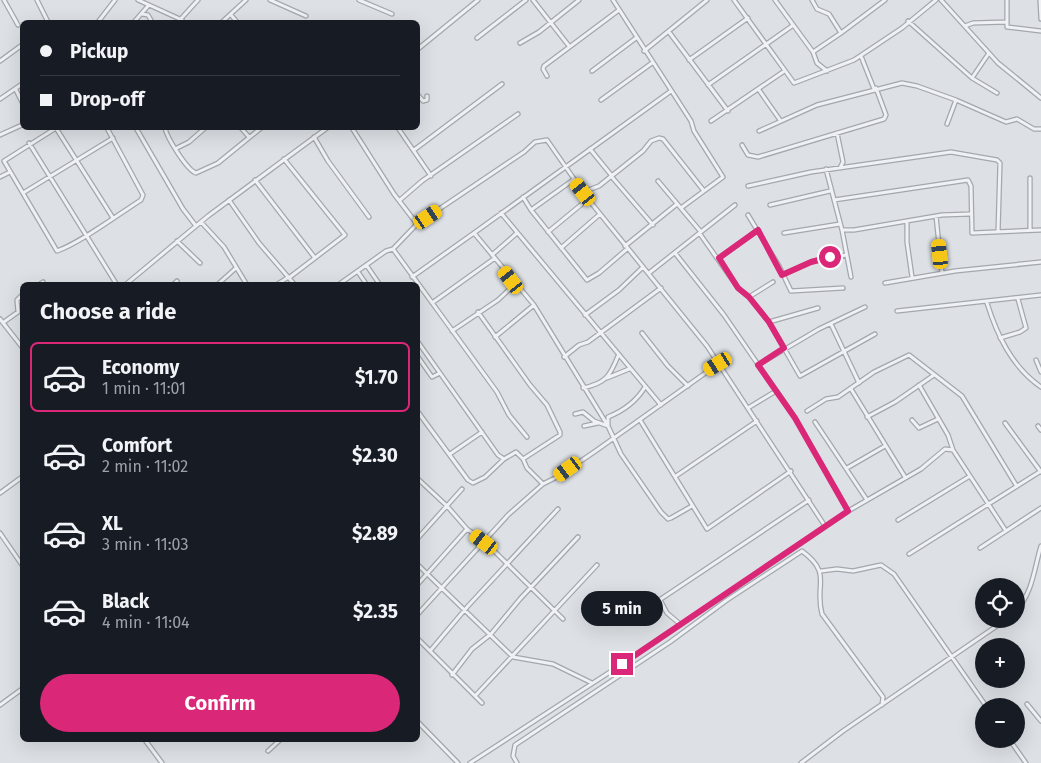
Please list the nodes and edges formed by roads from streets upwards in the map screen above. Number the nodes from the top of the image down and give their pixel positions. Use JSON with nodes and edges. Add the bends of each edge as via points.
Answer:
{"nodes":[{"id":1,"x":4,"y":0,"type":"edge"},
{"id":2,"x":37,"y":0,"type":"edge"},
{"id":3,"x":115,"y":0,"type":"edge"},
{"id":4,"x":138,"y":0,"type":"edge"},
{"id":5,"x":198,"y":0,"type":"edge"},
{"id":6,"x":246,"y":0,"type":"edge"},
{"id":7,"x":270,"y":0,"type":"edge"},
{"id":8,"x":359,"y":0,"type":"edge"},
{"id":9,"x":373,"y":0,"type":"edge"},
{"id":10,"x":478,"y":0,"type":"edge"},
{"id":11,"x":526,"y":0,"type":"edge"},
{"id":12,"x":533,"y":0,"type":"edge"},
{"id":13,"x":579,"y":0,"type":"edge"},
{"id":14,"x":613,"y":0,"type":"edge"},
{"id":15,"x":707,"y":0,"type":"edge"},
{"id":16,"x":734,"y":0,"type":"edge"},
{"id":17,"x":782,"y":0,"type":"edge"},
{"id":18,"x":812,"y":0,"type":"edge"},
{"id":19,"x":885,"y":0,"type":"edge"},
{"id":20,"x":936,"y":0,"type":"edge"},
{"id":21,"x":941,"y":0,"type":"edge"},
{"id":22,"x":1007,"y":0,"type":"edge"},
{"id":23,"x":1040,"y":0,"type":"edge"},
{"id":24,"x":365,"y":1,"type":"edge"},
{"id":25,"x":776,"y":1,"type":"edge"},
{"id":26,"x":148,"y":6,"type":"junction"},
{"id":27,"x":374,"y":6,"type":"junction"},
{"id":28,"x":619,"y":10,"type":"junction"},
{"id":29,"x":142,"y":14,"type":"junction"},
{"id":30,"x":392,"y":14,"type":"dead end"},
{"id":31,"x":231,"y":15,"type":"junction"},
{"id":32,"x":306,"y":16,"type":"dead end"},
{"id":33,"x":748,"y":18,"type":"junction"},
{"id":34,"x":1041,"y":19,"type":"edge"},
{"id":35,"x":47,"y":20,"type":"edge"},
{"id":36,"x":100,"y":20,"type":"edge"},
{"id":37,"x":136,"y":20,"type":"edge"},
{"id":38,"x":151,"y":20,"type":"edge"},
{"id":39,"x":178,"y":20,"type":"edge"},
{"id":40,"x":181,"y":20,"type":"edge"},
{"id":41,"x":225,"y":20,"type":"edge"},
{"id":42,"x":235,"y":20,"type":"edge"},
{"id":43,"x":908,"y":21,"type":"junction"},
{"id":44,"x":551,"y":22,"type":"junction"},
{"id":45,"x":1006,"y":22,"type":"junction"},
{"id":46,"x":18,"y":25,"type":"dead end"},
{"id":47,"x":792,"y":26,"type":"junction"},
{"id":48,"x":965,"y":26,"type":"junction"},
{"id":49,"x":1041,"y":31,"type":"edge"},
{"id":50,"x":668,"y":32,"type":"junction"},
{"id":51,"x":841,"y":33,"type":"junction"},
{"id":52,"x":476,"y":38,"type":"dead end"},
{"id":53,"x":636,"y":38,"type":"junction"},
{"id":54,"x":520,"y":43,"type":"dead end"},
{"id":55,"x":766,"y":45,"type":"junction"},
{"id":56,"x":20,"y":46,"type":"edge"},
{"id":57,"x":569,"y":46,"type":"junction"},
{"id":58,"x":420,"y":47,"type":"edge"},
{"id":59,"x":644,"y":51,"type":"junction"},
{"id":60,"x":813,"y":52,"type":"junction"},
{"id":61,"x":989,"y":53,"type":"junction"},
{"id":62,"x":861,"y":56,"type":"junction"},
{"id":63,"x":0,"y":60,"type":"edge"},
{"id":64,"x":689,"y":60,"type":"junction"},
{"id":65,"x":652,"y":63,"type":"junction"},
{"id":66,"x":592,"y":71,"type":"dead end"},
{"id":67,"x":828,"y":71,"type":"junction"},
{"id":68,"x":783,"y":72,"type":"junction"},
{"id":69,"x":547,"y":76,"type":"dead end"},
{"id":70,"x":972,"y":78,"type":"junction"},
{"id":71,"x":502,"y":84,"type":"dead end"},
{"id":72,"x":708,"y":85,"type":"junction"},
{"id":73,"x":20,"y":86,"type":"edge"},
{"id":74,"x":875,"y":88,"type":"junction"},
{"id":75,"x":16,"y":90,"type":"junction"},
{"id":76,"x":759,"y":90,"type":"junction"},
{"id":77,"x":672,"y":91,"type":"junction"},
{"id":78,"x":997,"y":92,"type":"dead end"},
{"id":79,"x":427,"y":96,"type":"dead end"},
{"id":80,"x":420,"y":97,"type":"edge"},
{"id":81,"x":20,"y":98,"type":"edge"},
{"id":82,"x":1041,"y":98,"type":"edge"},
{"id":83,"x":0,"y":99,"type":"edge"},
{"id":84,"x":601,"y":100,"type":"dead end"},
{"id":85,"x":956,"y":100,"type":"junction"},
{"id":86,"x":728,"y":111,"type":"junction"},
{"id":87,"x":518,"y":114,"type":"dead end"},
{"id":88,"x":780,"y":120,"type":"junction"},
{"id":89,"x":711,"y":121,"type":"dead end"},
{"id":90,"x":947,"y":124,"type":"dead end"},
{"id":91,"x":20,"y":126,"type":"edge"},
{"id":92,"x":1041,"y":129,"type":"edge"},
{"id":93,"x":53,"y":130,"type":"edge"},
{"id":94,"x":57,"y":130,"type":"edge"},
{"id":95,"x":108,"y":130,"type":"edge"},
{"id":96,"x":137,"y":130,"type":"edge"},
{"id":97,"x":166,"y":130,"type":"edge"},
{"id":98,"x":203,"y":130,"type":"edge"},
{"id":99,"x":243,"y":130,"type":"edge"},
{"id":100,"x":259,"y":130,"type":"edge"},
{"id":101,"x":324,"y":130,"type":"edge"},
{"id":102,"x":353,"y":130,"type":"edge"},
{"id":103,"x":399,"y":130,"type":"edge"},
{"id":104,"x":760,"y":131,"type":"dead end"},
{"id":105,"x":837,"y":133,"type":"junction"},
{"id":106,"x":0,"y":136,"type":"edge"},
{"id":107,"x":249,"y":137,"type":"junction"},
{"id":108,"x":314,"y":137,"type":"junction"},
{"id":109,"x":113,"y":138,"type":"junction"},
{"id":110,"x":30,"y":143,"type":"junction"},
{"id":111,"x":742,"y":145,"type":"dead end"},
{"id":112,"x":177,"y":148,"type":"junction"},
{"id":113,"x":590,"y":149,"type":"junction"},
{"id":114,"x":414,"y":150,"type":"junction"},
{"id":115,"x":284,"y":159,"type":"junction"},
{"id":116,"x":77,"y":160,"type":"junction"},
{"id":117,"x":565,"y":166,"type":"junction"},
{"id":118,"x":840,"y":168,"type":"junction"},
{"id":119,"x":826,"y":169,"type":"junction"},
{"id":120,"x":10,"y":172,"type":"junction"},
{"id":121,"x":50,"y":176,"type":"junction"},
{"id":122,"x":432,"y":176,"type":"junction"},
{"id":123,"x":611,"y":176,"type":"junction"},
{"id":124,"x":0,"y":177,"type":"edge"},
{"id":125,"x":1030,"y":178,"type":"dead end"},
{"id":126,"x":255,"y":180,"type":"junction"},
{"id":127,"x":573,"y":180,"type":"junction"},
{"id":128,"x":658,"y":181,"type":"dead end"},
{"id":129,"x":748,"y":186,"type":"dead end"},
{"id":130,"x":704,"y":191,"type":"junction"},
{"id":131,"x":830,"y":191,"type":"junction"},
{"id":132,"x":583,"y":192,"type":"junction"},
{"id":133,"x":23,"y":193,"type":"junction"},
{"id":134,"x":523,"y":197,"type":"junction"},
{"id":135,"x":588,"y":199,"type":"junction"},
{"id":136,"x":229,"y":200,"type":"junction"},
{"id":137,"x":400,"y":200,"type":"junction"},
{"id":138,"x":834,"y":200,"type":"junction"},
{"id":139,"x":677,"y":204,"type":"junction"},
{"id":140,"x":735,"y":205,"type":"dead end"},
{"id":141,"x":770,"y":205,"type":"dead end"},
{"id":142,"x":681,"y":208,"type":"junction"},
{"id":143,"x":531,"y":210,"type":"junction"},
{"id":144,"x":501,"y":212,"type":"junction"},
{"id":145,"x":600,"y":214,"type":"junction"},
{"id":146,"x":970,"y":214,"type":"junction"},
{"id":147,"x":748,"y":215,"type":"dead end"},
{"id":148,"x":936,"y":216,"type":"junction"},
{"id":149,"x":369,"y":217,"type":"dead end"},
{"id":150,"x":113,"y":218,"type":"junction"},
{"id":151,"x":202,"y":222,"type":"junction"},
{"id":152,"x":907,"y":222,"type":"junction"},
{"id":153,"x":416,"y":224,"type":"junction"},
{"id":154,"x":840,"y":224,"type":"junction"},
{"id":155,"x":653,"y":225,"type":"junction"},
{"id":156,"x":196,"y":226,"type":"junction"},
{"id":157,"x":1030,"y":229,"type":"junction"},
{"id":158,"x":758,"y":230,"type":"junction"},
{"id":159,"x":842,"y":230,"type":"junction"},
{"id":160,"x":1041,"y":230,"type":"edge"},
{"id":161,"x":474,"y":232,"type":"junction"},
{"id":162,"x":548,"y":232,"type":"junction"},
{"id":163,"x":998,"y":232,"type":"junction"},
{"id":164,"x":517,"y":233,"type":"junction"},
{"id":165,"x":700,"y":233,"type":"junction"},
{"id":166,"x":784,"y":234,"type":"dead end"},
{"id":167,"x":85,"y":235,"type":"junction"},
{"id":168,"x":177,"y":241,"type":"junction"},
{"id":169,"x":626,"y":247,"type":"junction"},
{"id":170,"x":561,"y":248,"type":"junction"},
{"id":171,"x":393,"y":249,"type":"junction"},
{"id":172,"x":676,"y":253,"type":"junction"},
{"id":173,"x":846,"y":255,"type":"junction"},
{"id":174,"x":493,"y":256,"type":"junction"},
{"id":175,"x":315,"y":258,"type":"junction"},
{"id":176,"x":719,"y":258,"type":"junction"},
{"id":177,"x":1041,"y":262,"type":"edge"},
{"id":178,"x":200,"y":263,"type":"dead end"},
{"id":179,"x":367,"y":266,"type":"junction"},
{"id":180,"x":643,"y":267,"type":"junction"},
{"id":181,"x":236,"y":268,"type":"junction"},
{"id":182,"x":358,"y":272,"type":"junction"},
{"id":183,"x":649,"y":273,"type":"junction"},
{"id":184,"x":942,"y":273,"type":"junction"},
{"id":185,"x":782,"y":275,"type":"junction"},
{"id":186,"x":412,"y":277,"type":"junction"},
{"id":187,"x":912,"y":277,"type":"junction"},
{"id":188,"x":289,"y":278,"type":"junction"},
{"id":189,"x":851,"y":278,"type":"dead end"},
{"id":190,"x":114,"y":282,"type":"edge"},
{"id":191,"x":129,"y":282,"type":"edge"},
{"id":192,"x":221,"y":282,"type":"edge"},
{"id":193,"x":245,"y":282,"type":"edge"},
{"id":194,"x":282,"y":282,"type":"edge"},
{"id":195,"x":293,"y":282,"type":"edge"},
{"id":196,"x":343,"y":282,"type":"edge"},
{"id":197,"x":365,"y":282,"type":"edge"},
{"id":198,"x":378,"y":282,"type":"edge"},
{"id":199,"x":416,"y":282,"type":"edge"},
{"id":200,"x":773,"y":282,"type":"dead end"},
{"id":201,"x":885,"y":283,"type":"dead end"},
{"id":202,"x":515,"y":284,"type":"junction"},
{"id":203,"x":420,"y":287,"type":"edge"},
{"id":204,"x":661,"y":288,"type":"junction"},
{"id":205,"x":843,"y":288,"type":"dead end"},
{"id":206,"x":1041,"y":295,"type":"edge"},
{"id":207,"x":20,"y":297,"type":"edge"},
{"id":208,"x":749,"y":297,"type":"junction"},
{"id":209,"x":1018,"y":299,"type":"junction"},
{"id":210,"x":987,"y":302,"type":"junction"},
{"id":211,"x":432,"y":303,"type":"junction"},
{"id":212,"x":534,"y":305,"type":"junction"},
{"id":213,"x":865,"y":307,"type":"dead end"},
{"id":214,"x":818,"y":308,"type":"dead end"},
{"id":215,"x":20,"y":309,"type":"edge"},
{"id":216,"x":478,"y":312,"type":"junction"},
{"id":217,"x":897,"y":312,"type":"dead end"},
{"id":218,"x":20,"y":313,"type":"edge"},
{"id":219,"x":585,"y":314,"type":"junction"},
{"id":220,"x":0,"y":319,"type":"edge"},
{"id":221,"x":4,"y":322,"type":"junction"},
{"id":222,"x":769,"y":322,"type":"junction"},
{"id":223,"x":831,"y":324,"type":"junction"},
{"id":224,"x":452,"y":331,"type":"junction"},
{"id":225,"x":600,"y":333,"type":"junction"},
{"id":226,"x":642,"y":333,"type":"dead end"},
{"id":227,"x":875,"y":334,"type":"dead end"},
{"id":228,"x":495,"y":337,"type":"junction"},
{"id":229,"x":1000,"y":338,"type":"junction"},
{"id":230,"x":20,"y":344,"type":"edge"},
{"id":231,"x":420,"y":345,"type":"edge"},
{"id":232,"x":784,"y":348,"type":"junction"},
{"id":233,"x":844,"y":352,"type":"junction"},
{"id":234,"x":618,"y":356,"type":"junction"},
{"id":235,"x":564,"y":357,"type":"junction"},
{"id":236,"x":1036,"y":360,"type":"dead end"},
{"id":237,"x":420,"y":361,"type":"edge"},
{"id":238,"x":718,"y":364,"type":"junction"},
{"id":239,"x":758,"y":365,"type":"junction"},
{"id":240,"x":630,"y":369,"type":"junction"},
{"id":241,"x":1041,"y":372,"type":"edge"},
{"id":242,"x":440,"y":373,"type":"junction"},
{"id":243,"x":934,"y":375,"type":"junction"},
{"id":244,"x":607,"y":378,"type":"junction"},
{"id":245,"x":859,"y":383,"type":"junction"},
{"id":246,"x":919,"y":385,"type":"junction"},
{"id":247,"x":688,"y":386,"type":"junction"},
{"id":248,"x":645,"y":387,"type":"junction"},
{"id":249,"x":1041,"y":387,"type":"edge"},
{"id":250,"x":583,"y":388,"type":"junction"},
{"id":251,"x":851,"y":389,"type":"junction"},
{"id":252,"x":776,"y":391,"type":"junction"},
{"id":253,"x":660,"y":405,"type":"junction"},
{"id":254,"x":748,"y":408,"type":"junction"},
{"id":255,"x":807,"y":411,"type":"dead end"},
{"id":256,"x":574,"y":414,"type":"dead end"},
{"id":257,"x":420,"y":415,"type":"edge"},
{"id":258,"x":867,"y":417,"type":"junction"},
{"id":259,"x":938,"y":419,"type":"junction"},
{"id":260,"x":640,"y":420,"type":"junction"},
{"id":261,"x":912,"y":420,"type":"dead end"},
{"id":262,"x":757,"y":421,"type":"junction"},
{"id":263,"x":815,"y":422,"type":"dead end"},
{"id":264,"x":599,"y":423,"type":"junction"},
{"id":265,"x":1005,"y":423,"type":"dead end"},
{"id":266,"x":584,"y":426,"type":"dead end"},
{"id":267,"x":608,"y":426,"type":"junction"},
{"id":268,"x":1038,"y":426,"type":"dead end"},
{"id":269,"x":1041,"y":430,"type":"edge"},
{"id":270,"x":482,"y":432,"type":"junction"},
{"id":271,"x":527,"y":437,"type":"dead end"},
{"id":272,"x":614,"y":438,"type":"junction"},
{"id":273,"x":885,"y":446,"type":"junction"},
{"id":274,"x":952,"y":450,"type":"junction"},
{"id":275,"x":450,"y":454,"type":"junction"},
{"id":276,"x":504,"y":459,"type":"junction"},
{"id":277,"x":523,"y":459,"type":"junction"},
{"id":278,"x":847,"y":468,"type":"junction"},
{"id":279,"x":790,"y":471,"type":"junction"},
{"id":280,"x":1041,"y":472,"type":"edge"},
{"id":281,"x":676,"y":476,"type":"junction"},
{"id":282,"x":970,"y":476,"type":"junction"},
{"id":283,"x":905,"y":477,"type":"junction"},
{"id":284,"x":20,"y":478,"type":"edge"},
{"id":285,"x":420,"y":482,"type":"edge"},
{"id":286,"x":422,"y":484,"type":"joint"},
{"id":287,"x":543,"y":484,"type":"junction"},
{"id":288,"x":1016,"y":485,"type":"junction"},
{"id":289,"x":462,"y":489,"type":"dead end"},
{"id":290,"x":0,"y":492,"type":"edge"},
{"id":291,"x":809,"y":500,"type":"junction"},
{"id":292,"x":867,"y":500,"type":"junction"},
{"id":293,"x":988,"y":503,"type":"junction"},
{"id":294,"x":447,"y":506,"type":"junction"},
{"id":295,"x":692,"y":506,"type":"junction"},
{"id":296,"x":1041,"y":508,"type":"edge"},
{"id":297,"x":558,"y":509,"type":"dead end"},
{"id":298,"x":848,"y":511,"type":"junction"},
{"id":299,"x":898,"y":520,"type":"dead end"},
{"id":300,"x":826,"y":526,"type":"junction"},
{"id":301,"x":467,"y":529,"type":"junction"},
{"id":302,"x":1006,"y":531,"type":"junction"},
{"id":303,"x":0,"y":533,"type":"edge"},
{"id":304,"x":420,"y":536,"type":"edge"},
{"id":305,"x":578,"y":537,"type":"dead end"},
{"id":306,"x":484,"y":542,"type":"junction"},
{"id":307,"x":1041,"y":546,"type":"edge"},
{"id":308,"x":980,"y":548,"type":"dead end"},
{"id":309,"x":909,"y":554,"type":"dead end"},
{"id":310,"x":20,"y":562,"type":"edge"},
{"id":311,"x":507,"y":565,"type":"junction"},
{"id":312,"x":597,"y":565,"type":"dead end"},
{"id":313,"x":420,"y":567,"type":"edge"},
{"id":314,"x":820,"y":571,"type":"junction"},
{"id":315,"x":427,"y":575,"type":"junction"},
{"id":316,"x":420,"y":582,"type":"edge"},
{"id":317,"x":441,"y":588,"type":"junction"},
{"id":318,"x":530,"y":588,"type":"junction"},
{"id":319,"x":662,"y":598,"type":"junction"},
{"id":320,"x":1025,"y":601,"type":"edge"},
{"id":321,"x":464,"y":611,"type":"junction"},
{"id":322,"x":554,"y":611,"type":"junction"},
{"id":323,"x":420,"y":612,"type":"edge"},
{"id":324,"x":640,"y":613,"type":"dead end"},
{"id":325,"x":564,"y":619,"type":"dead end"},
{"id":326,"x":680,"y":624,"type":"junction"},
{"id":327,"x":994,"y":628,"type":"edge"},
{"id":328,"x":491,"y":634,"type":"junction"},
{"id":329,"x":420,"y":641,"type":"edge"},
{"id":330,"x":430,"y":652,"type":"junction"},
{"id":331,"x":512,"y":657,"type":"junction"},
{"id":332,"x":952,"y":658,"type":"junction"},
{"id":333,"x":452,"y":675,"type":"junction"},
{"id":334,"x":592,"y":683,"type":"junction"},
{"id":335,"x":20,"y":690,"type":"edge"},
{"id":336,"x":475,"y":696,"type":"junction"},
{"id":337,"x":980,"y":698,"type":"edge"},
{"id":338,"x":482,"y":703,"type":"dead end"},
{"id":339,"x":1027,"y":704,"type":"dead end"},
{"id":340,"x":0,"y":705,"type":"edge"},
{"id":341,"x":882,"y":705,"type":"junction"},
{"id":342,"x":1041,"y":721,"type":"edge"},
{"id":343,"x":420,"y":724,"type":"edge"},
{"id":344,"x":146,"y":742,"type":"edge"},
{"id":345,"x":278,"y":742,"type":"edge"},
{"id":346,"x":1015,"y":748,"type":"edge"},
{"id":347,"x":268,"y":750,"type":"dead end"},
{"id":348,"x":162,"y":763,"type":"edge"},
{"id":349,"x":458,"y":763,"type":"edge"},
{"id":350,"x":470,"y":763,"type":"edge"},
{"id":351,"x":517,"y":763,"type":"edge"},
{"id":352,"x":801,"y":763,"type":"edge"},
{"id":353,"x":1026,"y":763,"type":"edge"}],
"edges":[{"from":1,"to":46,"type":"street"},
{"from":2,"to":35,"type":"street"},
{"from":3,"to":36,"type":"street"},
{"from":4,"to":26,"type":"street"},
{"from":5,"to":40,"type":"street"},
{"from":6,"to":31,"type":"street"},
{"from":7,"to":32,"type":"street"},
{"from":8,"to":24,"type":"street"},
{"from":9,"to":27,"type":"street"},
{"from":10,"to":58,"type":"street"},
{"from":11,"to":52,"type":"street"},
{"from":12,"to":44,"type":"street"},
{"from":13,"to":44,"type":"street"},
{"from":14,"to":28,"type":"street"},
{"from":15,"to":50,"type":"street"},
{"from":16,"to":33,"type":"street"},
{"from":17,"to":25,"type":"street"},
{"from":18,"to":51,"type":"street","via":[[817,9],[829,14]]},
{"from":19,"to":51,"type":"street"},
{"from":20,"to":43,"type":"street"},
{"from":21,"to":48,"type":"street"},
{"from":22,"to":45,"type":"street"},
{"from":23,"to":34,"type":"street"},
{"from":24,"to":27,"type":"street"},
{"from":25,"to":47,"type":"street"},
{"from":26,"to":29,"type":"street"},
{"from":26,"to":39,"type":"street"},
{"from":27,"to":30,"type":"street"},
{"from":28,"to":53,"type":"street"},
{"from":28,"to":57,"type":"street"},
{"from":29,"to":37,"type":"street"},
{"from":29,"to":38,"type":"street"},
{"from":31,"to":41,"type":"street"},
{"from":31,"to":42,"type":"street"},
{"from":33,"to":55,"type":"street"},
{"from":33,"to":64,"type":"street"},
{"from":43,"to":62,"type":"street"},
{"from":43,"to":70,"type":"street"},
{"from":44,"to":54,"type":"street"},
{"from":44,"to":57,"type":"street"},
{"from":45,"to":48,"type":"street"},
{"from":45,"to":49,"type":"street","via":[[1011,28]]},
{"from":47,"to":55,"type":"street"},
{"from":47,"to":60,"type":"street"},
{"from":48,"to":61,"type":"street"},
{"from":50,"to":59,"type":"street"},
{"from":50,"to":64,"type":"street"},
{"from":51,"to":60,"type":"street"},
{"from":53,"to":59,"type":"street"},
{"from":53,"to":66,"type":"street"},
{"from":55,"to":68,"type":"street"},
{"from":55,"to":72,"type":"street"},
{"from":56,"to":63,"type":"street"},
{"from":57,"to":69,"type":"street","via":[[544,66]]},
{"from":59,"to":65,"type":"street"},
{"from":60,"to":67,"type":"street","via":[[817,63]]},
{"from":61,"to":70,"type":"street"},
{"from":61,"to":82,"type":"street"},
{"from":62,"to":67,"type":"street"},
{"from":62,"to":74,"type":"street"},
{"from":64,"to":72,"type":"street"},
{"from":65,"to":77,"type":"street"},
{"from":65,"to":84,"type":"street"},
{"from":67,"to":68,"type":"street","via":[[794,83]]},
{"from":68,"to":76,"type":"street"},
{"from":70,"to":78,"type":"street"},
{"from":71,"to":114,"type":"street"},
{"from":72,"to":86,"type":"street"},
{"from":73,"to":75,"type":"street"},
{"from":74,"to":85,"type":"street","via":[[908,83]]},
{"from":74,"to":88,"type":"street"},
{"from":74,"to":105,"type":"street","via":[[886,117]]},
{"from":75,"to":81,"type":"street"},
{"from":75,"to":83,"type":"street"},
{"from":76,"to":86,"type":"street"},
{"from":76,"to":88,"type":"street"},
{"from":77,"to":113,"type":"street"},
{"from":77,"to":130,"type":"street","via":[[723,177]]},
{"from":79,"to":80,"type":"street","via":[[423,101]]},
{"from":85,"to":90,"type":"street"},
{"from":85,"to":92,"type":"street","via":[[1006,122],[1017,118],[1034,129]]},
{"from":86,"to":89,"type":"street"},
{"from":87,"to":122,"type":"street"},
{"from":88,"to":104,"type":"street"},
{"from":91,"to":106,"type":"street"},
{"from":93,"to":110,"type":"street"},
{"from":94,"to":116,"type":"street"},
{"from":95,"to":109,"type":"street"},
{"from":96,"to":156,"type":"street"},
{"from":97,"to":112,"type":"street","via":[[170,142]]},
{"from":98,"to":112,"type":"street"},
{"from":99,"to":107,"type":"street"},
{"from":100,"to":107,"type":"street"},
{"from":101,"to":108,"type":"street"},
{"from":102,"to":137,"type":"street"},
{"from":103,"to":114,"type":"street"},
{"from":105,"to":111,"type":"street","via":[[754,158]]},
{"from":105,"to":118,"type":"street","via":[[843,162]]},
{"from":107,"to":112,"type":"street","via":[[218,163],[196,173],[187,168]]},
{"from":108,"to":115,"type":"street"},
{"from":108,"to":149,"type":"street"},
{"from":109,"to":116,"type":"street"},
{"from":109,"to":150,"type":"street","via":[[143,197]]},
{"from":110,"to":120,"type":"street","via":[[4,161]]},
{"from":110,"to":121,"type":"street"},
{"from":113,"to":117,"type":"street"},
{"from":113,"to":123,"type":"street"},
{"from":114,"to":122,"type":"street"},
{"from":115,"to":126,"type":"street"},
{"from":115,"to":175,"type":"street","via":[[345,235]]},
{"from":116,"to":121,"type":"street"},
{"from":116,"to":150,"type":"street"},
{"from":117,"to":127,"type":"street"},
{"from":117,"to":134,"type":"street"},
{"from":117,"to":153,"type":"street","via":[[547,140],[540,140]]},
{"from":118,"to":119,"type":"street"},
{"from":118,"to":163,"type":"street","via":[[951,152],[997,160],[1000,163]]},
{"from":119,"to":129,"type":"street"},
{"from":119,"to":131,"type":"street"},
{"from":120,"to":124,"type":"street"},
{"from":120,"to":133,"type":"street"},
{"from":121,"to":133,"type":"street"},
{"from":121,"to":167,"type":"street"},
{"from":122,"to":137,"type":"street"},
{"from":123,"to":130,"type":"street","via":[[651,141],[661,138]]},
{"from":123,"to":132,"type":"street","via":[[596,188]]},
{"from":123,"to":155,"type":"street"},
{"from":125,"to":157,"type":"street"},
{"from":126,"to":136,"type":"street"},
{"from":126,"to":175,"type":"street"},
{"from":127,"to":132,"type":"street"},
{"from":127,"to":143,"type":"street"},
{"from":128,"to":139,"type":"street"},
{"from":130,"to":142,"type":"street"},
{"from":131,"to":138,"type":"street"},
{"from":131,"to":141,"type":"street"},
{"from":132,"to":135,"type":"street"},
{"from":133,"to":167,"type":"street","via":[[57,251]]},
{"from":134,"to":143,"type":"street"},
{"from":134,"to":144,"type":"street"},
{"from":135,"to":145,"type":"street"},
{"from":135,"to":162,"type":"street"},
{"from":136,"to":151,"type":"street"},
{"from":136,"to":188,"type":"street"},
{"from":137,"to":153,"type":"street"},
{"from":138,"to":146,"type":"street","via":[[968,180],[971,186]]},
{"from":138,"to":154,"type":"street"},
{"from":139,"to":142,"type":"street"},
{"from":139,"to":155,"type":"street"},
{"from":140,"to":165,"type":"street"},
{"from":142,"to":165,"type":"street"},
{"from":143,"to":162,"type":"street"},
{"from":144,"to":161,"type":"street"},
{"from":144,"to":164,"type":"street"},
{"from":145,"to":169,"type":"street"},
{"from":145,"to":170,"type":"street"},
{"from":146,"to":148,"type":"street"},
{"from":146,"to":163,"type":"street","via":[[974,234]]},
{"from":147,"to":158,"type":"street"},
{"from":148,"to":152,"type":"street"},
{"from":148,"to":184,"type":"street"},
{"from":150,"to":167,"type":"street"},
{"from":151,"to":156,"type":"street"},
{"from":151,"to":181,"type":"street"},
{"from":152,"to":159,"type":"street"},
{"from":152,"to":187,"type":"street","via":[[906,242]]},
{"from":153,"to":171,"type":"street"},
{"from":154,"to":159,"type":"street"},
{"from":154,"to":166,"type":"street"},
{"from":155,"to":169,"type":"street"},
{"from":156,"to":168,"type":"street"},
{"from":157,"to":160,"type":"street"},
{"from":157,"to":163,"type":"street"},
{"from":158,"to":176,"type":"street"},
{"from":158,"to":185,"type":"street"},
{"from":159,"to":173,"type":"street"},
{"from":161,"to":174,"type":"street"},
{"from":161,"to":186,"type":"street"},
{"from":162,"to":170,"type":"street"},
{"from":164,"to":174,"type":"street"},
{"from":164,"to":219,"type":"street"},
{"from":165,"to":172,"type":"street"},
{"from":165,"to":176,"type":"street"},
{"from":167,"to":190,"type":"street"},
{"from":168,"to":178,"type":"street"},
{"from":168,"to":191,"type":"street"},
{"from":169,"to":170,"type":"street","via":[[587,280]]},
{"from":169,"to":180,"type":"street"},
{"from":171,"to":179,"type":"street"},
{"from":171,"to":186,"type":"street"},
{"from":172,"to":183,"type":"street"},
{"from":172,"to":239,"type":"street"},
{"from":173,"to":185,"type":"street","via":[[811,262]]},
{"from":173,"to":189,"type":"street"},
{"from":174,"to":202,"type":"street"},
{"from":174,"to":211,"type":"street"},
{"from":175,"to":188,"type":"street"},
{"from":176,"to":208,"type":"street","via":[[738,288]]},
{"from":177,"to":184,"type":"street"},
{"from":179,"to":182,"type":"street"},
{"from":179,"to":198,"type":"street"},
{"from":180,"to":183,"type":"street"},
{"from":180,"to":219,"type":"street","via":[[619,290]]},
{"from":181,"to":192,"type":"street"},
{"from":181,"to":193,"type":"street"},
{"from":182,"to":196,"type":"street"},
{"from":182,"to":197,"type":"street"},
{"from":183,"to":204,"type":"street"},
{"from":184,"to":187,"type":"street"},
{"from":185,"to":205,"type":"street","via":[[793,292]]},
{"from":186,"to":199,"type":"street"},
{"from":187,"to":201,"type":"street"},
{"from":188,"to":194,"type":"street"},
{"from":188,"to":195,"type":"street"},
{"from":200,"to":208,"type":"street"},
{"from":202,"to":212,"type":"street"},
{"from":202,"to":216,"type":"street"},
{"from":203,"to":211,"type":"street"},
{"from":204,"to":225,"type":"street"},
{"from":204,"to":238,"type":"street"},
{"from":206,"to":209,"type":"street"},
{"from":207,"to":215,"type":"street","via":[[17,300]]},
{"from":208,"to":222,"type":"street"},
{"from":209,"to":210,"type":"street"},
{"from":209,"to":229,"type":"street","via":[[1026,328]]},
{"from":210,"to":217,"type":"street"},
{"from":210,"to":229,"type":"street"},
{"from":211,"to":224,"type":"street"},
{"from":212,"to":228,"type":"street"},
{"from":212,"to":235,"type":"street"},
{"from":213,"to":223,"type":"street"},
{"from":214,"to":222,"type":"street"},
{"from":216,"to":224,"type":"street"},
{"from":216,"to":228,"type":"street"},
{"from":218,"to":221,"type":"street"},
{"from":219,"to":225,"type":"street"},
{"from":220,"to":221,"type":"street"},
{"from":221,"to":230,"type":"street"},
{"from":222,"to":232,"type":"street"},
{"from":223,"to":232,"type":"street"},
{"from":223,"to":233,"type":"street"},
{"from":224,"to":271,"type":"street"},
{"from":225,"to":234,"type":"street"},
{"from":225,"to":235,"type":"street"},
{"from":226,"to":247,"type":"street"},
{"from":227,"to":233,"type":"street"},
{"from":228,"to":277,"type":"street","via":[[547,405],[560,432]]},
{"from":229,"to":249,"type":"street","via":[[1019,365]]},
{"from":231,"to":242,"type":"street"},
{"from":232,"to":233,"type":"street","via":[[800,376]]},
{"from":232,"to":239,"type":"street"},
{"from":233,"to":245,"type":"street"},
{"from":234,"to":240,"type":"street"},
{"from":234,"to":244,"type":"street"},
{"from":235,"to":250,"type":"street"},
{"from":236,"to":241,"type":"street"},
{"from":237,"to":242,"type":"street","via":[[432,377]]},
{"from":238,"to":247,"type":"street"},
{"from":238,"to":254,"type":"street"},
{"from":239,"to":252,"type":"street"},
{"from":240,"to":244,"type":"street"},
{"from":240,"to":248,"type":"street"},
{"from":242,"to":270,"type":"street"},
{"from":243,"to":245,"type":"street","via":[[908,355]]},
{"from":243,"to":246,"type":"street"},
{"from":243,"to":288,"type":"street","via":[[962,396]]},
{"from":244,"to":250,"type":"street"},
{"from":245,"to":251,"type":"street"},
{"from":246,"to":258,"type":"street"},
{"from":246,"to":259,"type":"street"},
{"from":247,"to":253,"type":"street"},
{"from":248,"to":253,"type":"street"},
{"from":248,"to":267,"type":"street","via":[[621,412],[608,418]]},
{"from":250,"to":267,"type":"street"},
{"from":251,"to":255,"type":"street"},
{"from":251,"to":258,"type":"street"},
{"from":252,"to":254,"type":"street"},
{"from":252,"to":298,"type":"street"},
{"from":253,"to":260,"type":"street"},
{"from":254,"to":262,"type":"street"},
{"from":256,"to":264,"type":"street","via":[[583,412]]},
{"from":257,"to":275,"type":"street"},
{"from":258,"to":273,"type":"street"},
{"from":259,"to":261,"type":"street","via":[[919,428]]},
{"from":259,"to":274,"type":"street","via":[[948,435]]},
{"from":260,"to":272,"type":"street"},
{"from":260,"to":281,"type":"street"},
{"from":262,"to":279,"type":"street"},
{"from":262,"to":281,"type":"street"},
{"from":263,"to":278,"type":"street"},
{"from":264,"to":266,"type":"street"},
{"from":264,"to":267,"type":"street"},
{"from":265,"to":280,"type":"street"},
{"from":267,"to":272,"type":"street"},
{"from":268,"to":269,"type":"street"},
{"from":270,"to":275,"type":"street"},
{"from":270,"to":276,"type":"street"},
{"from":272,"to":287,"type":"street"},
{"from":272,"to":295,"type":"street","via":[[621,454],[666,517],[671,518]]},
{"from":273,"to":278,"type":"street"},
{"from":273,"to":283,"type":"street"},
{"from":274,"to":282,"type":"street"},
{"from":274,"to":283,"type":"street","via":[[945,450]]},
{"from":275,"to":276,"type":"street","via":[[464,476],[473,483],[485,477]]},
{"from":276,"to":277,"type":"street","via":[[516,452]]},
{"from":277,"to":287,"type":"street"},
{"from":278,"to":292,"type":"street"},
{"from":279,"to":291,"type":"street"},
{"from":279,"to":295,"type":"street","via":[[706,529]]},
{"from":280,"to":288,"type":"street"},
{"from":281,"to":295,"type":"street"},
{"from":282,"to":293,"type":"street"},
{"from":282,"to":299,"type":"street"},
{"from":283,"to":292,"type":"street"},
{"from":284,"to":290,"type":"street"},
{"from":285,"to":286,"type":"street"},
{"from":286,"to":294,"type":"street"},
{"from":287,"to":306,"type":"street"},
{"from":288,"to":293,"type":"street"},
{"from":289,"to":294,"type":"street"},
{"from":291,"to":300,"type":"street"},
{"from":291,"to":319,"type":"street"},
{"from":292,"to":298,"type":"street"},
{"from":293,"to":302,"type":"street"},
{"from":293,"to":309,"type":"street"},
{"from":294,"to":301,"type":"street"},
{"from":294,"to":304,"type":"street"},
{"from":296,"to":302,"type":"street"},
{"from":297,"to":311,"type":"street"},
{"from":298,"to":300,"type":"street"},
{"from":300,"to":326,"type":"street"},
{"from":301,"to":306,"type":"street"},
{"from":301,"to":315,"type":"street"},
{"from":302,"to":308,"type":"street"},
{"from":303,"to":310,"type":"street"},
{"from":305,"to":318,"type":"street"},
{"from":306,"to":311,"type":"street"},
{"from":306,"to":317,"type":"street"},
{"from":307,"to":320,"type":"street"},
{"from":311,"to":318,"type":"street"},
{"from":311,"to":321,"type":"street"},
{"from":312,"to":322,"type":"street"},
{"from":313,"to":315,"type":"street"},
{"from":314,"to":332,"type":"street","via":[[852,571],[881,565],[904,587]]},
{"from":314,"to":341,"type":"street","via":[[822,614],[883,696]]},
{"from":314,"to":351,"type":"street","via":[[814,560],[802,551],[794,555],[515,745],[513,756]]},
{"from":315,"to":316,"type":"street"},
{"from":315,"to":317,"type":"street"},
{"from":317,"to":321,"type":"street"},
{"from":317,"to":323,"type":"street"},
{"from":318,"to":322,"type":"street"},
{"from":318,"to":328,"type":"street"},
{"from":319,"to":324,"type":"street"},
{"from":319,"to":326,"type":"street","via":[[662,606]]},
{"from":321,"to":328,"type":"street"},
{"from":321,"to":330,"type":"street"},
{"from":322,"to":325,"type":"street"},
{"from":322,"to":331,"type":"street"},
{"from":326,"to":334,"type":"street"},
{"from":327,"to":332,"type":"street"},
{"from":328,"to":331,"type":"street"},
{"from":328,"to":333,"type":"street","via":[[472,649]]},
{"from":329,"to":330,"type":"street"},
{"from":330,"to":333,"type":"street"},
{"from":331,"to":334,"type":"street","via":[[553,664]]},
{"from":331,"to":336,"type":"street"},
{"from":332,"to":337,"type":"street"},
{"from":332,"to":341,"type":"street"},
{"from":333,"to":336,"type":"street"},
{"from":334,"to":350,"type":"street"},
{"from":335,"to":340,"type":"street"},
{"from":336,"to":338,"type":"street"},
{"from":339,"to":342,"type":"street"},
{"from":341,"to":352,"type":"street"},
{"from":343,"to":349,"type":"street"},
{"from":344,"to":348,"type":"street"},
{"from":345,"to":347,"type":"street"},
{"from":346,"to":353,"type":"street"}]}
